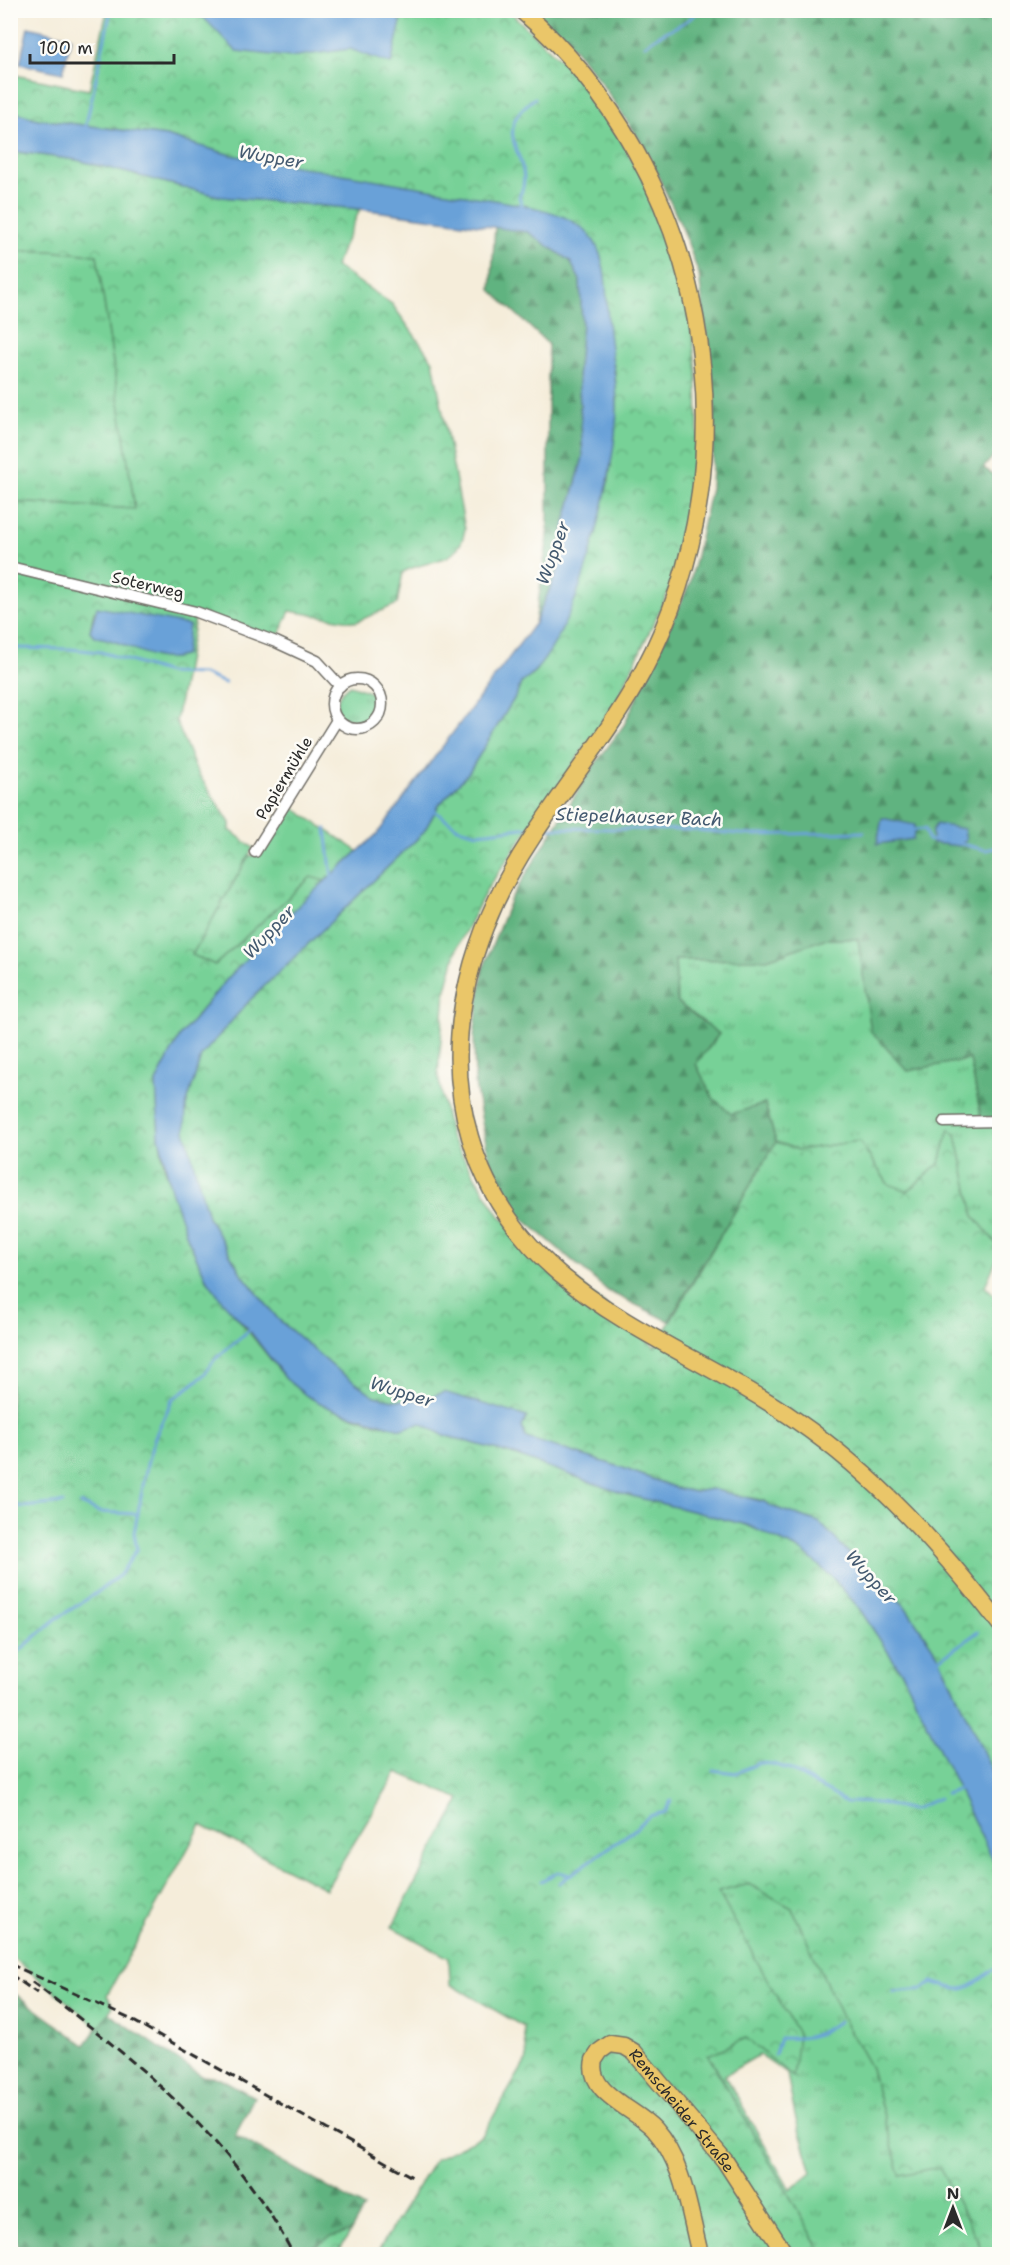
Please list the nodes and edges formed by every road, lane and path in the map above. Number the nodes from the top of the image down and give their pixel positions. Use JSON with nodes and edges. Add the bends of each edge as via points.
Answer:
{"nodes":[{"id":1,"x":521,"y":10,"type":"edge"},
{"id":2,"x":10,"y":567,"type":"edge"},
{"id":3,"x":340,"y":686,"type":"junction"},
{"id":4,"x":337,"y":720,"type":"junction"},
{"id":5,"x":255,"y":852,"type":"dead end"},
{"id":6,"x":999,"y":1121,"type":"edge"},
{"id":7,"x":944,"y":1122,"type":"dead end"},
{"id":8,"x":999,"y":1624,"type":"edge"},
{"id":9,"x":700,"y":2254,"type":"edge"},
{"id":10,"x":785,"y":2254,"type":"edge"}],
"edges":[{"from":1,"to":8,"type":"main road","via":[[599,93],[651,178],[688,279],[701,344],[705,420],[698,500],[677,590],[643,671],[531,839],[480,939],[461,1019],[460,1082],[464,1113],[478,1160],[495,1196],[514,1227],[552,1269],[600,1306],[754,1393],[844,1456],[926,1535]]},
{"from":2,"to":3,"type":"street","name":"Soterweg","via":[[181,608],[276,642],[317,661]]},
{"from":3,"to":4,"type":"street","via":[[332,703]]},
{"from":3,"to":4,"type":"street","via":[[355,679],[371,683],[383,704],[378,720],[365,729],[350,729]]},
{"from":4,"to":5,"type":"street","name":"Papiermühle"},
{"from":6,"to":7,"type":"street"},
{"from":9,"to":10,"type":"main road","name":"Remscheider Straße","via":[[669,2150],[645,2120],[594,2079],[594,2060],[607,2046],[620,2044],[628,2048],[654,2074],[725,2161]]}]}
